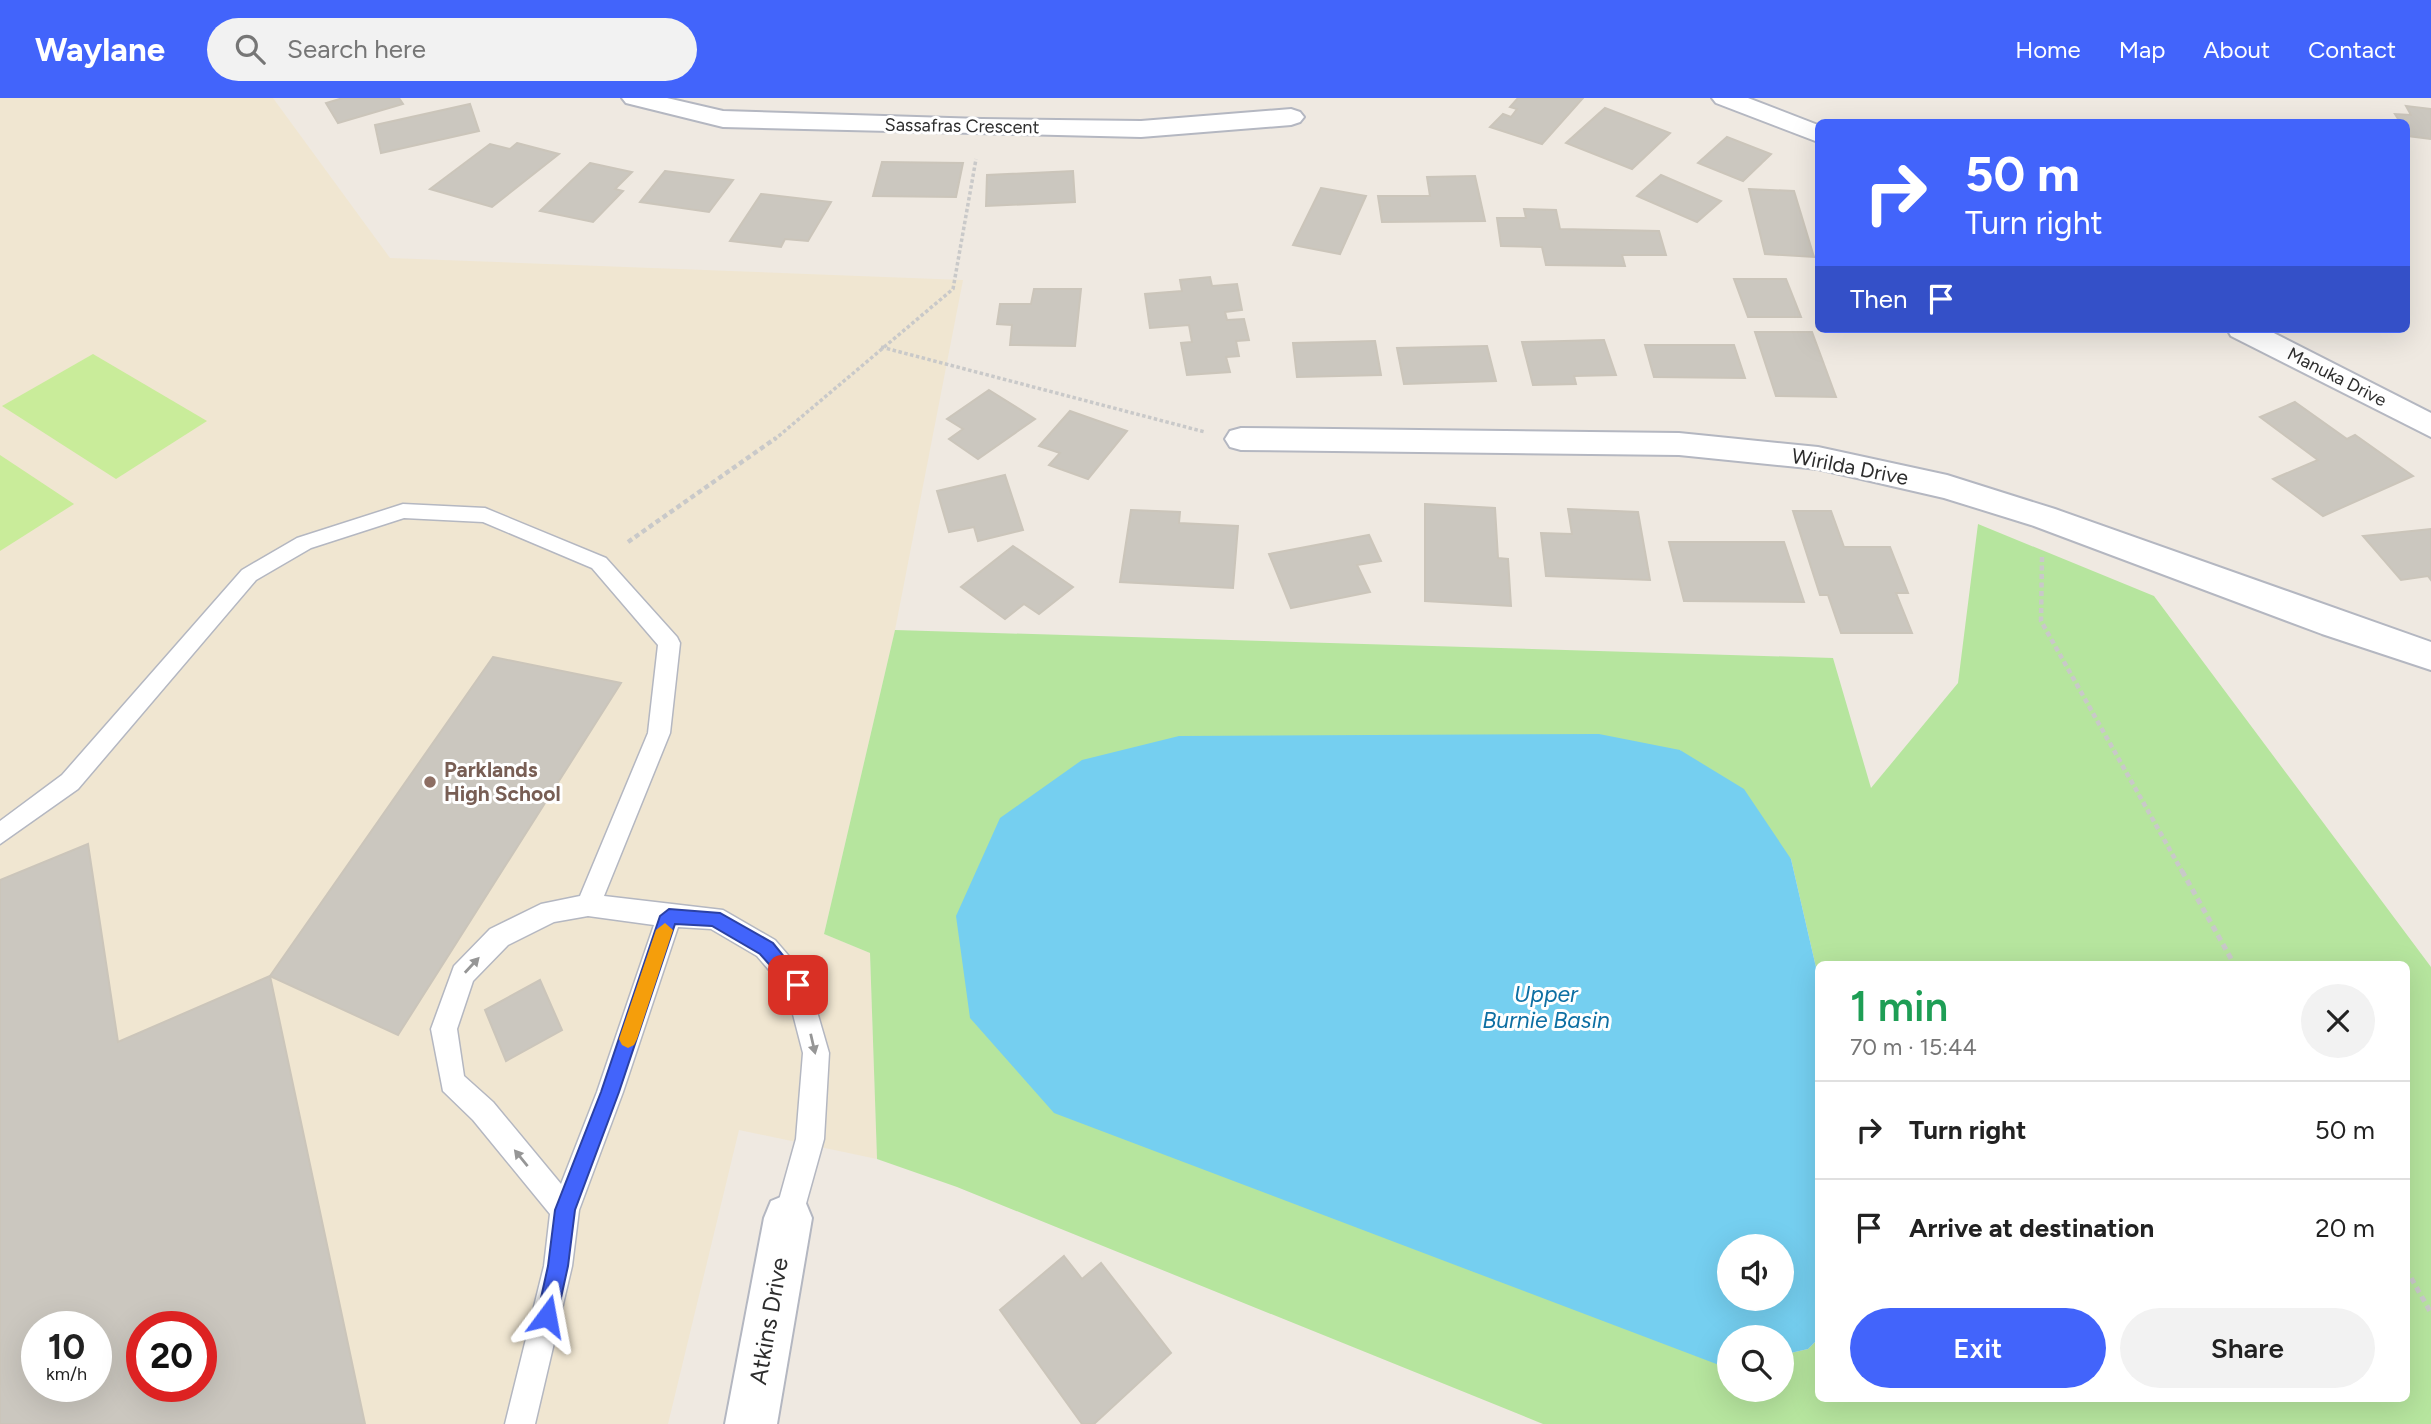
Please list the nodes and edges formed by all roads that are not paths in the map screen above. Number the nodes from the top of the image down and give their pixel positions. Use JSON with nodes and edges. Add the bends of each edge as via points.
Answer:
{"nodes":[{"id":1,"x":635,"y":98,"type":"edge"},
{"id":2,"x":1726,"y":98,"type":"edge"},
{"id":3,"x":1291,"y":117,"type":"dead end"},
{"id":4,"x":1815,"y":133,"type":"edge"},
{"id":5,"x":2250,"y":333,"type":"edge"},
{"id":6,"x":2431,"y":426,"type":"edge"},
{"id":7,"x":1241,"y":439,"type":"road end"},
{"id":8,"x":2431,"y":656,"type":"edge"},
{"id":9,"x":0,"y":834,"type":"edge"},
{"id":10,"x":588,"y":905,"type":"junction"},
{"id":11,"x":669,"y":916,"type":"junction"},
{"id":12,"x":565,"y":1210,"type":"junction"},
{"id":13,"x":788,"y":1218,"type":"joint"},
{"id":14,"x":520,"y":1424,"type":"edge"},
{"id":15,"x":751,"y":1424,"type":"edge"}],
"edges":[{"from":1,"to":3,"type":"street","name":"Sassafras Crescent","via":[[723,119],[982,127],[1141,129]]},
{"from":2,"to":4,"type":"street"},
{"from":5,"to":6,"type":"street","name":"Manuka Drive"},
{"from":7,"to":8,"type":"street","name":"Wirilda Drive","via":[[1679,444],[1818,458],[1947,487],[2043,517]]},
{"from":9,"to":10,"type":"lane","via":[[70,782],[249,575],[304,543],[403,511],[485,515],[599,563],[669,643],[659,733]]},
{"from":10,"to":11,"type":"lane"},
{"from":12,"to":10,"type":"lane","one_way":true,"via":[[483,1111],[452,1082],[444,1029],[463,974],[499,937],[550,912]]},
{"from":11,"to":12,"type":"lane"},
{"from":11,"to":13,"type":"lane","one_way":true,"via":[[714,918],[766,948],[798,985],[816,1054],[810,1139]]},
{"from":12,"to":14,"type":"lane","via":[[558,1266]]},
{"from":13,"to":15,"type":"street","name":"Atkins Drive"}]}
